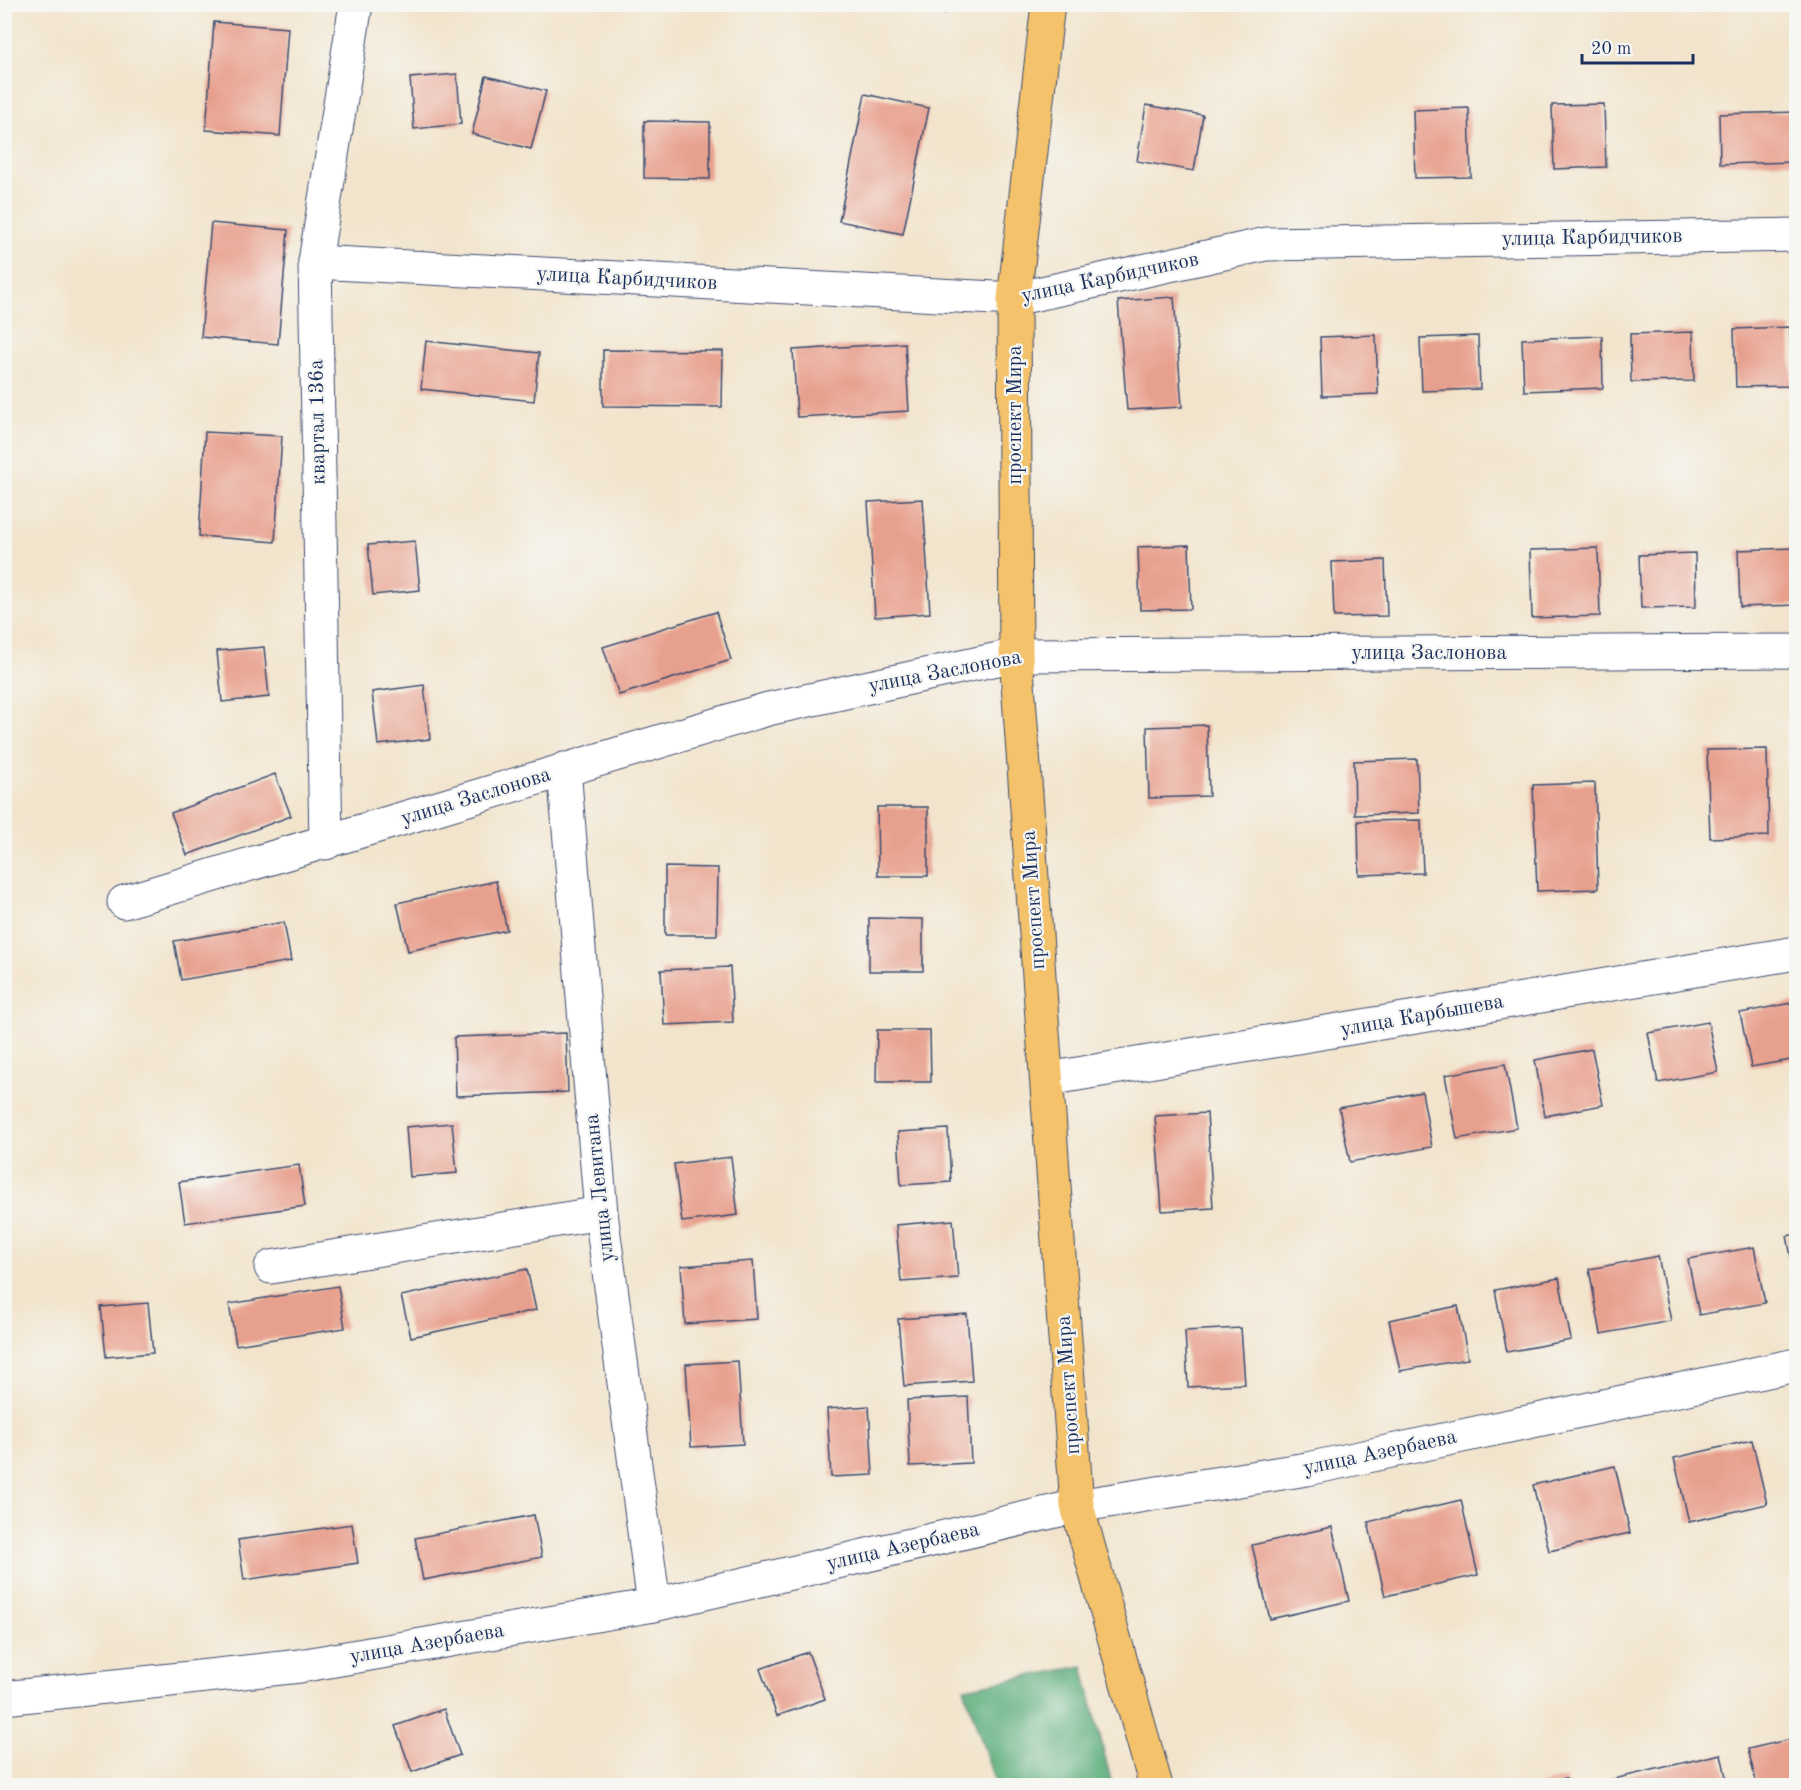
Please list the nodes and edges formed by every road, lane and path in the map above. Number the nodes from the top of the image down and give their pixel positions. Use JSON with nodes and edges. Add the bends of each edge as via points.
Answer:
{"nodes":[{"id":1,"x":356,"y":4,"type":"edge"},
{"id":2,"x":1048,"y":4,"type":"edge"},
{"id":3,"x":1797,"y":235,"type":"edge"},
{"id":4,"x":315,"y":262,"type":"junction"},
{"id":5,"x":1014,"y":299,"type":"junction"},
{"id":6,"x":1797,"y":651,"type":"edge"},
{"id":7,"x":1016,"y":655,"type":"junction"},
{"id":8,"x":564,"y":769,"type":"junction"},
{"id":9,"x":326,"y":843,"type":"junction"},
{"id":10,"x":124,"y":903,"type":"dead end"},
{"id":11,"x":1797,"y":953,"type":"edge"},
{"id":12,"x":1048,"y":1079,"type":"junction"},
{"id":13,"x":601,"y":1213,"type":"junction"},
{"id":14,"x":271,"y":1267,"type":"dead end"},
{"id":15,"x":1797,"y":1365,"type":"edge"},
{"id":16,"x":1077,"y":1506,"type":"junction"},
{"id":17,"x":654,"y":1605,"type":"junction"},
{"id":18,"x":4,"y":1698,"type":"edge"},
{"id":19,"x":1156,"y":1785,"type":"edge"}],
"edges":[{"from":1,"to":4,"type":"street","name":"квартал 136а"},
{"from":2,"to":5,"type":"main road","name":"проспект Мира"},
{"from":3,"to":5,"type":"street","name":"улица Карбидчиков","via":[[1266,244]]},
{"from":4,"to":5,"type":"street","name":"улица Карбидчиков"},
{"from":4,"to":9,"type":"street","name":"квартал 136а"},
{"from":5,"to":7,"type":"main road","name":"проспект Мира"},
{"from":6,"to":7,"type":"street","name":"улица Заслонова"},
{"from":7,"to":8,"type":"street","name":"улица Заслонова","via":[[768,709]]},
{"from":7,"to":12,"type":"main road","name":"проспект Мира"},
{"from":8,"to":9,"type":"street","name":"улица Заслонова"},
{"from":8,"to":13,"type":"street","name":"улица Левитана"},
{"from":9,"to":10,"type":"street","name":"улица Заслонова"},
{"from":11,"to":12,"type":"street","name":"улица Карбышева"},
{"from":12,"to":16,"type":"main road","name":"проспект Мира"},
{"from":13,"to":14,"type":"street"},
{"from":13,"to":17,"type":"street","name":"улица Левитана"},
{"from":15,"to":16,"type":"street","name":"улица Азербаева","via":[[1307,1468]]},
{"from":16,"to":17,"type":"street","name":"улица Азербаева"},
{"from":16,"to":19,"type":"main road","name":"проспект Мира"},
{"from":17,"to":18,"type":"street","name":"улица Азербаева","via":[[300,1666]]}]}
